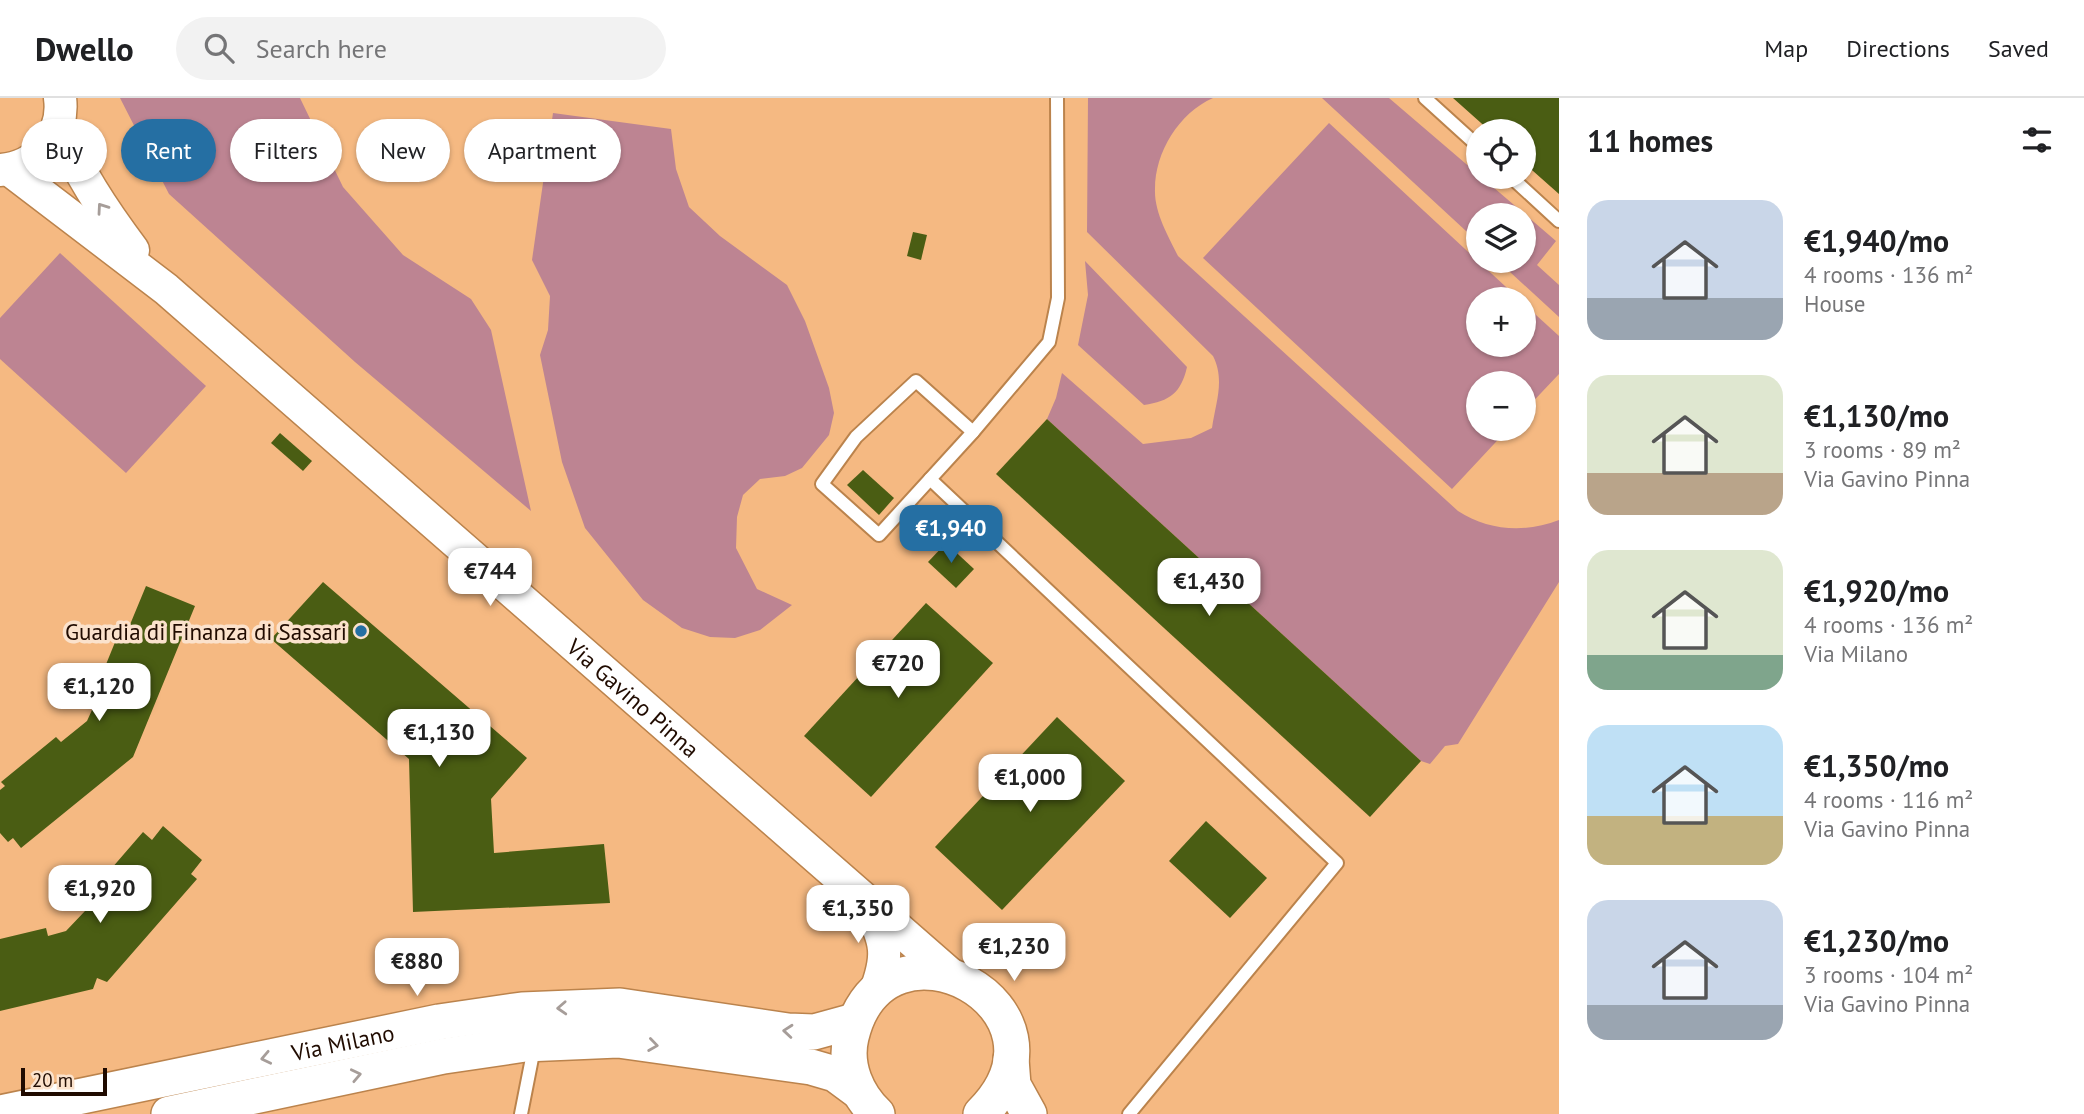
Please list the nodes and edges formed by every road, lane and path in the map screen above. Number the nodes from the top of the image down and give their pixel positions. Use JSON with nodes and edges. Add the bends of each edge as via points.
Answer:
{"nodes":[{"id":1,"x":1057,"y":98,"type":"edge"},
{"id":2,"x":1425,"y":98,"type":"edge"},
{"id":3,"x":59,"y":112,"type":"edge"},
{"id":4,"x":1466,"y":135,"type":"edge"},
{"id":5,"x":5,"y":170,"type":"edge"},
{"id":6,"x":1524,"y":189,"type":"edge"},
{"id":7,"x":1559,"y":221,"type":"edge"},
{"id":8,"x":157,"y":282,"type":"junction"},
{"id":9,"x":973,"y":432,"type":"junction"},
{"id":10,"x":930,"y":478,"type":"junction"},
{"id":11,"x":856,"y":894,"type":"junction"},
{"id":12,"x":950,"y":974,"type":"junction"},
{"id":13,"x":875,"y":993,"type":"junction"},
{"id":14,"x":855,"y":1021,"type":"junction"},
{"id":15,"x":535,"y":1044,"type":"junction"},
{"id":16,"x":1011,"y":1049,"type":"junction"},
{"id":17,"x":868,"y":1102,"type":"edge"},
{"id":18,"x":262,"y":1104,"type":"edge"},
{"id":19,"x":0,"y":1113,"type":"edge"},
{"id":20,"x":169,"y":1114,"type":"edge"},
{"id":21,"x":521,"y":1114,"type":"edge"},
{"id":22,"x":981,"y":1114,"type":"edge"},
{"id":23,"x":1029,"y":1114,"type":"edge"},
{"id":24,"x":1129,"y":1114,"type":"edge"}],
"edges":[{"from":1,"to":9,"type":"lane","via":[[1058,298],[1049,342]]},
{"from":2,"to":4,"type":"lane"},
{"from":3,"to":5,"type":"street","via":[[40,154]]},
{"from":8,"to":3,"type":"street","name":"Via Gavino Pinna","one_way":true,"via":[[75,166]]},
{"from":5,"to":8,"type":"street","name":"Via Gavino Pinna"},
{"from":6,"to":7,"type":"lane"},
{"from":8,"to":11,"type":"street","name":"Via Gavino Pinna"},
{"from":9,"to":10,"type":"lane"},
{"from":9,"to":10,"type":"lane","via":[[916,381],[856,437],[822,484],[879,535]]},
{"from":10,"to":24,"type":"lane","via":[[1338,863]]},
{"from":11,"to":12,"type":"street","name":"Via Gavino Pinna"},
{"from":11,"to":13,"type":"street","name":"Via Gavino Pinna","via":[[884,936],[886,958]]},
{"from":12,"to":13,"type":"main road","via":[[923,972],[898,978]]},
{"from":12,"to":16,"type":"main road","via":[[974,984],[993,1001],[1005,1023]]},
{"from":13,"to":14,"type":"main road"},
{"from":14,"to":17,"type":"main road","via":[[850,1069]]},
{"from":14,"to":19,"type":"main road","name":"Via Milano","one_way":true,"via":[[814,1032],[620,1006],[522,1010],[439,1022]]},
{"from":15,"to":17,"type":"main road","name":"Via Milano","one_way":true,"via":[[618,1040],[811,1067],[835,1074]]},
{"from":18,"to":15,"type":"main road","name":"Via Milano","one_way":true,"via":[[444,1056]]},
{"from":15,"to":21,"type":"lane"},
{"from":16,"to":22,"type":"main road","via":[[1007,1075],[996,1099]]},
{"from":16,"to":23,"type":"main road","via":[[1013,1085]]},
{"from":18,"to":20,"type":"main road","name":"Via Milano"}]}
